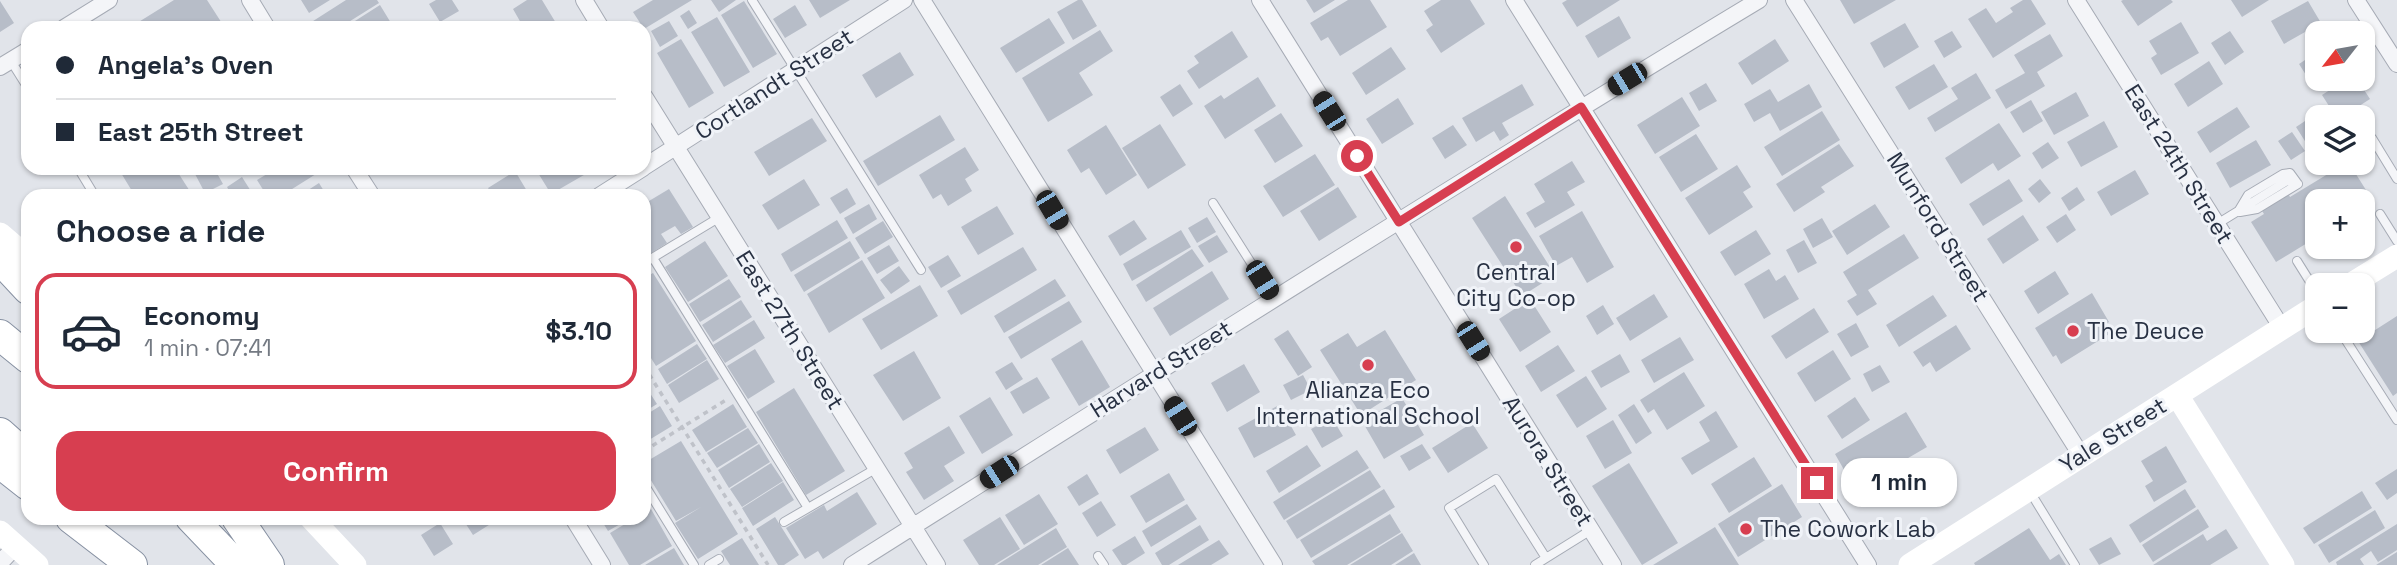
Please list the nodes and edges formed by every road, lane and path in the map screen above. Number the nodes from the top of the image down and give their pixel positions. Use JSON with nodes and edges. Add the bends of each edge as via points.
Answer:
{"nodes":[{"id":1,"x":109,"y":0,"type":"edge"},
{"id":2,"x":250,"y":0,"type":"edge"},
{"id":3,"x":584,"y":0,"type":"edge"},
{"id":4,"x":752,"y":0,"type":"edge"},
{"id":5,"x":904,"y":0,"type":"edge"},
{"id":6,"x":922,"y":0,"type":"edge"},
{"id":7,"x":1260,"y":0,"type":"edge"},
{"id":8,"x":1514,"y":0,"type":"edge"},
{"id":9,"x":1759,"y":0,"type":"edge"},
{"id":10,"x":1794,"y":0,"type":"edge"},
{"id":11,"x":2077,"y":0,"type":"edge"},
{"id":12,"x":2356,"y":0,"type":"edge"},
{"id":13,"x":75,"y":21,"type":"edge"},
{"id":14,"x":263,"y":21,"type":"edge"},
{"id":15,"x":597,"y":21,"type":"edge"},
{"id":16,"x":21,"y":54,"type":"edge"},
{"id":17,"x":2397,"y":63,"type":"edge"},
{"id":18,"x":5,"y":64,"type":"edge"},
{"id":19,"x":796,"y":70,"type":"junction"},
{"id":20,"x":21,"y":81,"type":"edge"},
{"id":21,"x":651,"y":107,"type":"edge"},
{"id":22,"x":1581,"y":107,"type":"junction"},
{"id":23,"x":2375,"y":143,"type":"edge"},
{"id":24,"x":676,"y":147,"type":"junction"},
{"id":25,"x":651,"y":163,"type":"edge"},
{"id":26,"x":632,"y":175,"type":"edge"},
{"id":27,"x":2397,"y":179,"type":"edge"},
{"id":28,"x":2298,"y":184,"type":"dead end"},
{"id":29,"x":610,"y":189,"type":"edge"},
{"id":30,"x":1213,"y":203,"type":"dead end"},
{"id":31,"x":2380,"y":214,"type":"dead end"},
{"id":32,"x":720,"y":217,"type":"junction"},
{"id":33,"x":1399,"y":222,"type":"junction"},
{"id":34,"x":2217,"y":224,"type":"junction"},
{"id":35,"x":0,"y":234,"type":"edge"},
{"id":36,"x":2397,"y":241,"type":"edge"},
{"id":37,"x":21,"y":252,"type":"edge"},
{"id":38,"x":2397,"y":256,"type":"edge"},
{"id":39,"x":653,"y":258,"type":"joint"},
{"id":40,"x":0,"y":259,"type":"edge"},
{"id":41,"x":2297,"y":261,"type":"dead end"},
{"id":42,"x":921,"y":270,"type":"dead end"},
{"id":43,"x":2369,"y":273,"type":"edge"},
{"id":44,"x":2305,"y":274,"type":"edge"},
{"id":45,"x":21,"y":282,"type":"edge"},
{"id":46,"x":1274,"y":299,"type":"junction"},
{"id":47,"x":2305,"y":314,"type":"edge"},
{"id":48,"x":2282,"y":328,"type":"junction"},
{"id":49,"x":0,"y":335,"type":"edge"},
{"id":50,"x":2348,"y":343,"type":"edge"},
{"id":51,"x":21,"y":352,"type":"edge"},
{"id":52,"x":1153,"y":374,"type":"junction"},
{"id":53,"x":651,"y":377,"type":"edge"},
{"id":54,"x":737,"y":393,"type":"junction"},
{"id":55,"x":2177,"y":395,"type":"junction"},
{"id":56,"x":2397,"y":420,"type":"edge"},
{"id":57,"x":682,"y":427,"type":"junction"},
{"id":58,"x":0,"y":432,"type":"edge"},
{"id":59,"x":651,"y":447,"type":"edge"},
{"id":60,"x":21,"y":452,"type":"edge"},
{"id":61,"x":2081,"y":455,"type":"junction"},
{"id":62,"x":0,"y":463,"type":"edge"},
{"id":63,"x":877,"y":468,"type":"junction"},
{"id":64,"x":21,"y":480,"type":"edge"},
{"id":65,"x":2028,"y":489,"type":"junction"},
{"id":66,"x":651,"y":495,"type":"edge"},
{"id":67,"x":808,"y":508,"type":"junction"},
{"id":68,"x":784,"y":522,"type":"dead end"},
{"id":69,"x":80,"y":525,"type":"edge"},
{"id":70,"x":102,"y":525,"type":"edge"},
{"id":71,"x":198,"y":525,"type":"edge"},
{"id":72,"x":242,"y":525,"type":"edge"},
{"id":73,"x":317,"y":525,"type":"edge"},
{"id":74,"x":577,"y":525,"type":"edge"},
{"id":75,"x":913,"y":527,"type":"junction"},
{"id":76,"x":1591,"y":530,"type":"junction"},
{"id":77,"x":8,"y":539,"type":"edge"},
{"id":78,"x":1098,"y":556,"type":"dead end"},
{"id":79,"x":1546,"y":558,"type":"junction"},
{"id":80,"x":719,"y":559,"type":"dead end"},
{"id":81,"x":0,"y":563,"type":"edge"},
{"id":82,"x":37,"y":565,"type":"edge"},
{"id":83,"x":132,"y":565,"type":"edge"},
{"id":84,"x":146,"y":565,"type":"edge"},
{"id":85,"x":236,"y":565,"type":"edge"},
{"id":86,"x":269,"y":565,"type":"edge"},
{"id":87,"x":355,"y":565,"type":"edge"},
{"id":88,"x":602,"y":565,"type":"edge"},
{"id":89,"x":694,"y":565,"type":"edge"},
{"id":90,"x":709,"y":565,"type":"edge"},
{"id":91,"x":768,"y":565,"type":"edge"},
{"id":92,"x":852,"y":565,"type":"edge"},
{"id":93,"x":937,"y":565,"type":"edge"},
{"id":94,"x":1104,"y":565,"type":"edge"},
{"id":95,"x":1274,"y":565,"type":"edge"},
{"id":96,"x":1484,"y":565,"type":"edge"},
{"id":97,"x":1535,"y":565,"type":"edge"},
{"id":98,"x":1613,"y":565,"type":"edge"},
{"id":99,"x":1868,"y":565,"type":"edge"},
{"id":100,"x":1910,"y":565,"type":"edge"},
{"id":101,"x":2075,"y":565,"type":"edge"},
{"id":102,"x":2283,"y":565,"type":"edge"}],
"edges":[{"from":1,"to":13,"type":"street"},
{"from":2,"to":14,"type":"street"},
{"from":3,"to":15,"type":"street"},
{"from":4,"to":19,"type":"lane"},
{"from":5,"to":19,"type":"street","name":"Cortlandt Street"},
{"from":6,"to":52,"type":"street"},
{"from":7,"to":33,"type":"street","name":"Aurora Street"},
{"from":8,"to":22,"type":"street"},
{"from":9,"to":22,"type":"street","name":"Harvard Street"},
{"from":10,"to":61,"type":"street","name":"Munford Street"},
{"from":11,"to":34,"type":"street","name":"East 24th Street"},
{"from":12,"to":17,"type":"street"},
{"from":16,"to":18,"type":"street"},
{"from":18,"to":20,"type":"lane"},
{"from":19,"to":24,"type":"street","name":"Cortlandt Street"},
{"from":19,"to":42,"type":"lane"},
{"from":21,"to":24,"type":"street","name":"East 27th Street"},
{"from":22,"to":33,"type":"street","name":"Harvard Street"},
{"from":22,"to":99,"type":"street"},
{"from":23,"to":27,"type":"lane"},
{"from":24,"to":25,"type":"street","name":"Cortlandt Street"},
{"from":24,"to":32,"type":"street","name":"East 27th Street"},
{"from":26,"to":29,"type":"street","name":"Cortlandt Street"},
{"from":28,"to":34,"type":"lane","via":[[2287,181]]},
{"from":30,"to":46,"type":"lane"},
{"from":31,"to":36,"type":"lane"},
{"from":32,"to":39,"type":"lane"},
{"from":32,"to":63,"type":"street","name":"East 27th Street"},
{"from":33,"to":46,"type":"street","name":"Harvard Street"},
{"from":33,"to":76,"type":"street","name":"Aurora Street"},
{"from":34,"to":48,"type":"street","name":"East 24th Street"},
{"from":35,"to":37,"type":"main road"},
{"from":38,"to":43,"type":"main road"},
{"from":39,"to":54,"type":"lane"},
{"from":40,"to":45,"type":"highway"},
{"from":41,"to":44,"type":"lane"},
{"from":46,"to":52,"type":"street","name":"Harvard Street"},
{"from":47,"to":48,"type":"main road","name":"Yale Street"},
{"from":48,"to":55,"type":"main road","name":"Yale Street"},
{"from":49,"to":51,"type":"highway"},
{"from":50,"to":56,"type":"lane"},
{"from":52,"to":75,"type":"street","name":"Harvard Street"},
{"from":52,"to":95,"type":"street"},
{"from":53,"to":57,"type":"path"},
{"from":54,"to":57,"type":"path"},
{"from":54,"to":67,"type":"lane"},
{"from":55,"to":61,"type":"main road","name":"Yale Street"},
{"from":55,"to":102,"type":"main road"},
{"from":57,"to":59,"type":"path"},
{"from":57,"to":91,"type":"path"},
{"from":58,"to":60,"type":"highway"},
{"from":61,"to":65,"type":"main road","name":"Yale Street"},
{"from":62,"to":64,"type":"highway"},
{"from":63,"to":67,"type":"lane"},
{"from":63,"to":75,"type":"street","name":"East 27th Street"},
{"from":65,"to":100,"type":"main road","name":"Yale Street"},
{"from":65,"to":101,"type":"lane"},
{"from":66,"to":89,"type":"lane"},
{"from":67,"to":68,"type":"lane"},
{"from":69,"to":83,"type":"highway"},
{"from":70,"to":84,"type":"highway"},
{"from":71,"to":85,"type":"highway"},
{"from":72,"to":86,"type":"highway"},
{"from":73,"to":87,"type":"main road"},
{"from":74,"to":88,"type":"street"},
{"from":75,"to":92,"type":"street","name":"Harvard Street"},
{"from":75,"to":93,"type":"street","name":"East 27th Street"},
{"from":76,"to":79,"type":"lane"},
{"from":76,"to":98,"type":"street","name":"Aurora Street"},
{"from":77,"to":81,"type":"street"},
{"from":77,"to":82,"type":"main road"},
{"from":78,"to":94,"type":"lane"},
{"from":79,"to":96,"type":"lane","via":[[1496,479],[1449,508]]},
{"from":79,"to":97,"type":"lane"},
{"from":80,"to":90,"type":"lane"}]}
